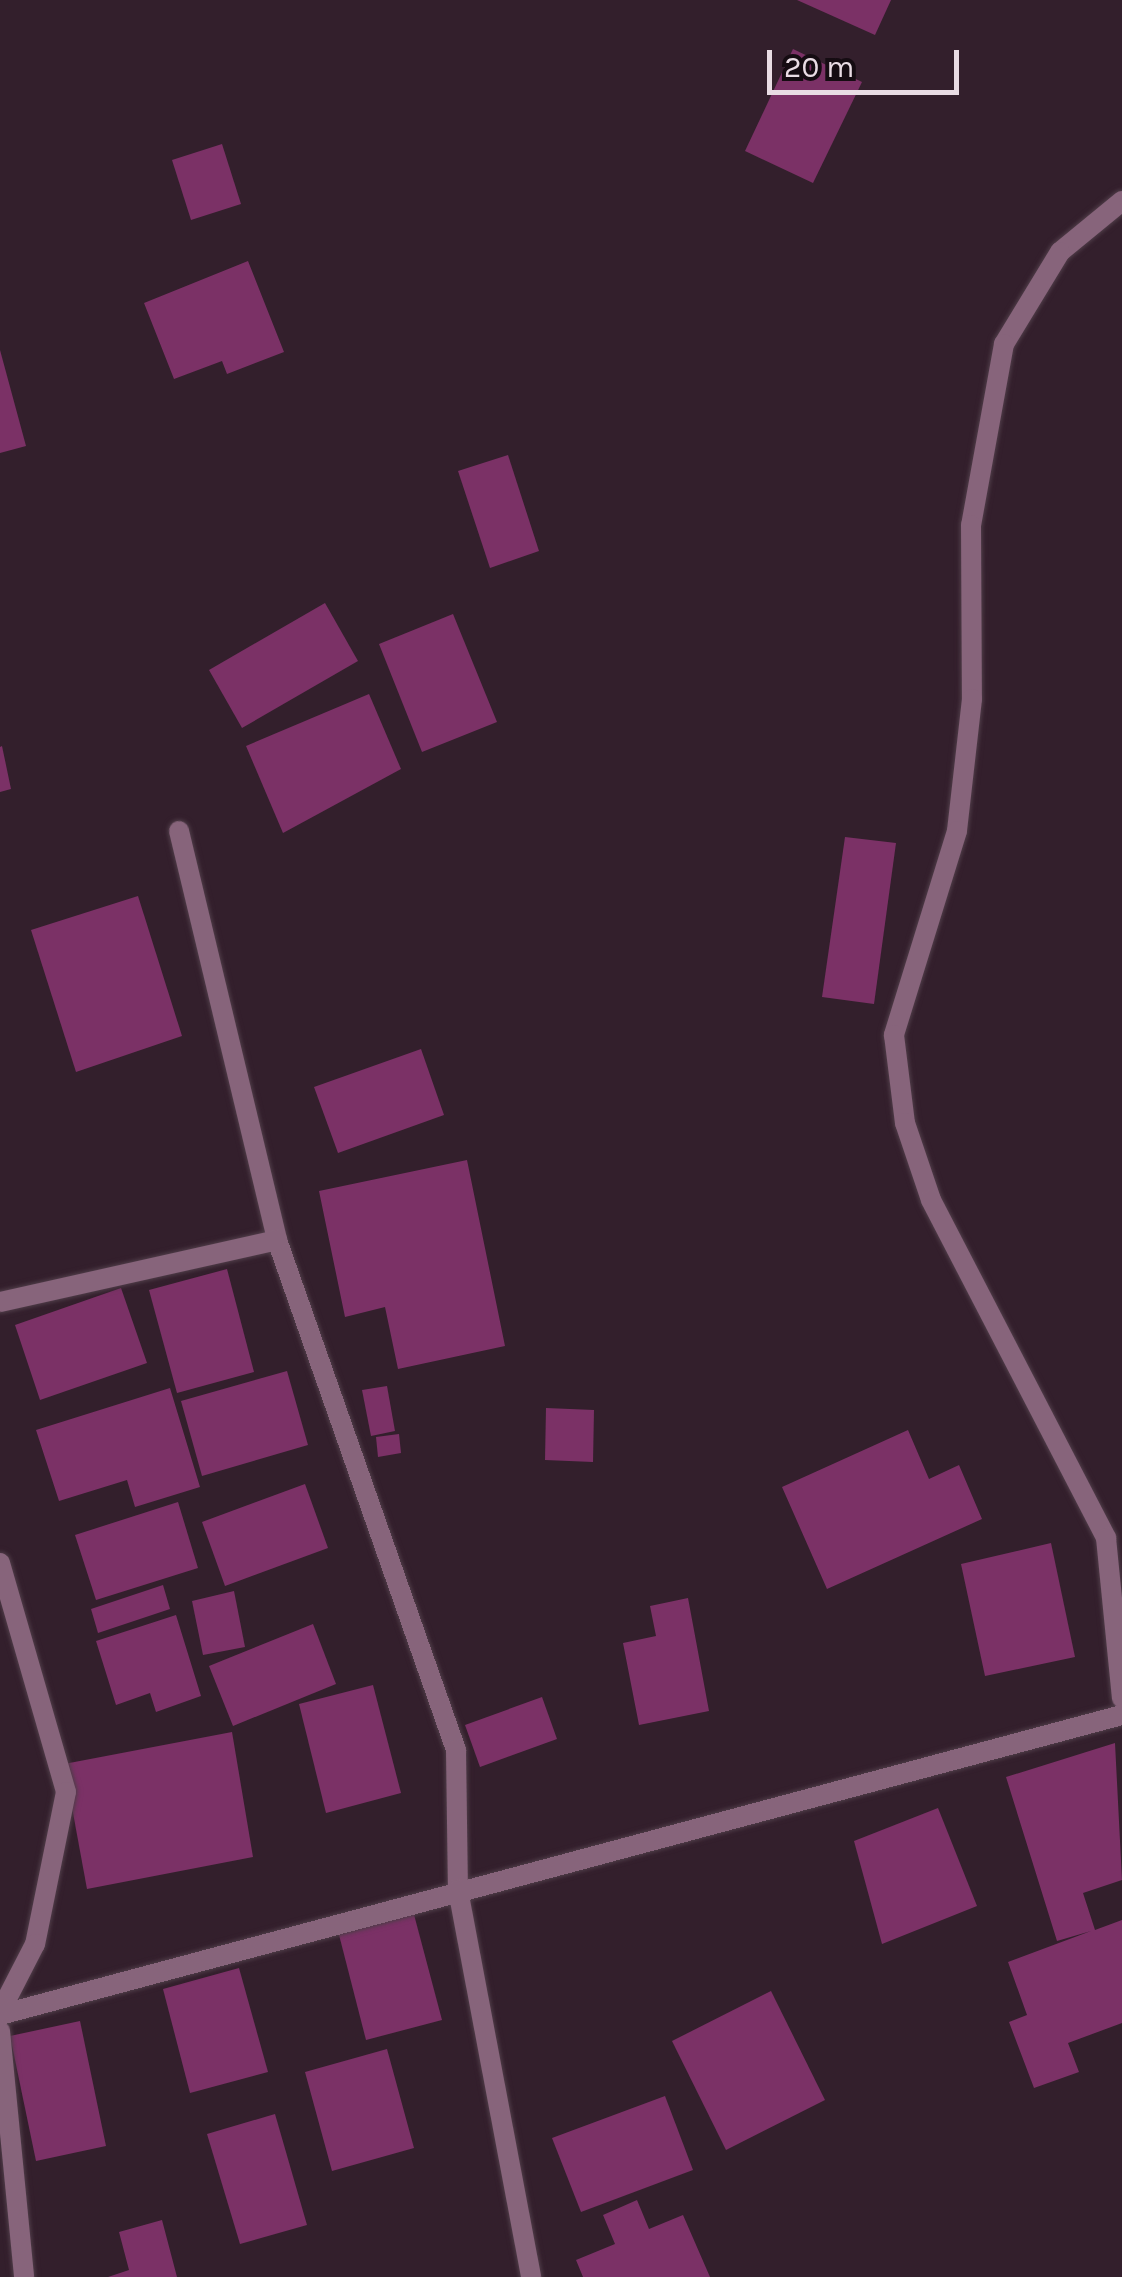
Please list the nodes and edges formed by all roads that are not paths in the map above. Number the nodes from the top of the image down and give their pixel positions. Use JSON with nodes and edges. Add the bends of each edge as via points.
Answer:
{"nodes":[{"id":1,"x":1122,"y":202,"type":"edge"},
{"id":2,"x":180,"y":830,"type":"dead end"},
{"id":3,"x":277,"y":1240,"type":"junction"},
{"id":4,"x":0,"y":1302,"type":"edge"},
{"id":5,"x":0,"y":1563,"type":"edge"},
{"id":6,"x":1122,"y":1698,"type":"edge"},
{"id":7,"x":1122,"y":1715,"type":"edge"},
{"id":8,"x":458,"y":1890,"type":"junction"},
{"id":9,"x":0,"y":2014,"type":"edge"},
{"id":10,"x":0,"y":2031,"type":"edge"},
{"id":11,"x":24,"y":2277,"type":"edge"},
{"id":12,"x":531,"y":2277,"type":"edge"}],
"edges":[{"from":1,"to":6,"type":"street","via":[[1060,252],[1004,344],[971,525],[972,698],[958,831],[894,1036],[905,1123],[931,1200],[1106,1538]]},
{"from":2,"to":3,"type":"street"},
{"from":3,"to":4,"type":"street"},
{"from":3,"to":8,"type":"street","via":[[456,1750]]},
{"from":5,"to":9,"type":"street","via":[[66,1792],[34,1944]]},
{"from":7,"to":8,"type":"street"},
{"from":8,"to":9,"type":"street"},
{"from":8,"to":12,"type":"street"},
{"from":10,"to":11,"type":"street"}]}
